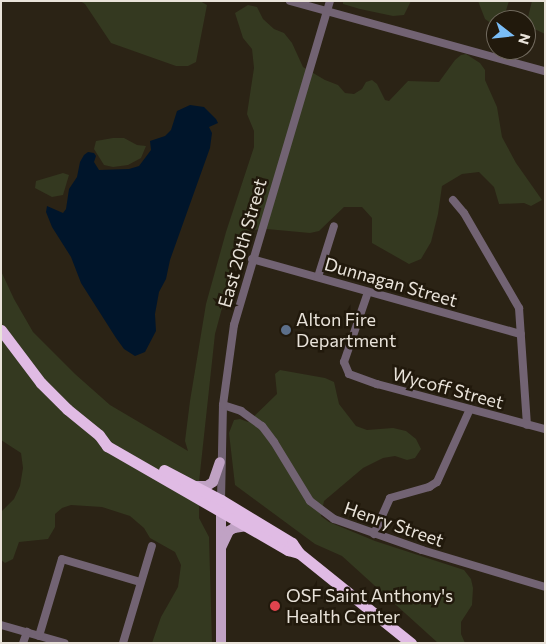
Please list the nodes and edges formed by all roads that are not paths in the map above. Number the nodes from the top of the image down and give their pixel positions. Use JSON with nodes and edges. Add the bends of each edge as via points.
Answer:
{"nodes":[{"id":1,"x":290,"y":1,"type":"edge"},
{"id":2,"x":330,"y":1,"type":"edge"},
{"id":3,"x":327,"y":11,"type":"junction"},
{"id":4,"x":545,"y":71,"type":"edge"},
{"id":5,"x":453,"y":200,"type":"dead end"},
{"id":6,"x":334,"y":226,"type":"dead end"},
{"id":7,"x":252,"y":259,"type":"junction"},
{"id":8,"x":318,"y":277,"type":"junction"},
{"id":9,"x":368,"y":292,"type":"junction"},
{"id":10,"x":1,"y":330,"type":"edge"},
{"id":11,"x":521,"y":334,"type":"junction"},
{"id":12,"x":223,"y":405,"type":"junction"},
{"id":13,"x":470,"y":409,"type":"junction"},
{"id":14,"x":527,"y":424,"type":"junction"},
{"id":15,"x":545,"y":429,"type":"edge"},
{"id":16,"x":99,"y":435,"type":"junction"},
{"id":17,"x":220,"y":462,"type":"junction"},
{"id":18,"x":194,"y":486,"type":"junction"},
{"id":19,"x":221,"y":505,"type":"junction"},
{"id":20,"x":247,"y":526,"type":"junction"},
{"id":21,"x":374,"y":534,"type":"junction"},
{"id":22,"x":152,"y":546,"type":"dead end"},
{"id":23,"x":219,"y":552,"type":"junction"},
{"id":24,"x":299,"y":553,"type":"junction"},
{"id":25,"x":140,"y":582,"type":"junction"},
{"id":26,"x":545,"y":587,"type":"edge"},
{"id":27,"x":1,"y":625,"type":"edge"},
{"id":28,"x":27,"y":632,"type":"junction"},
{"id":29,"x":40,"y":636,"type":"junction"},
{"id":30,"x":24,"y":643,"type":"edge"},
{"id":31,"x":64,"y":643,"type":"edge"},
{"id":32,"x":123,"y":643,"type":"edge"},
{"id":33,"x":222,"y":643,"type":"edge"},
{"id":34,"x":411,"y":643,"type":"edge"}],
"edges":[{"from":1,"to":3,"type":"street"},
{"from":2,"to":3,"type":"street","name":"East 20th Street"},
{"from":3,"to":4,"type":"street"},
{"from":3,"to":7,"type":"street","name":"East 20th Street"},
{"from":5,"to":11,"type":"street","via":[[464,213],[516,302]]},
{"from":6,"to":8,"type":"street"},
{"from":7,"to":8,"type":"street","name":"Dunnagan Street"},
{"from":7,"to":12,"type":"street","name":"East 20th Street","via":[[234,325]]},
{"from":8,"to":9,"type":"street","name":"Dunnagan Street"},
{"from":9,"to":11,"type":"street","name":"Dunnagan Street"},
{"from":9,"to":13,"type":"street","name":"Wycoff Street","via":[[344,362],[346,371],[353,377]]},
{"from":10,"to":16,"type":"highway","via":[[41,383]]},
{"from":11,"to":14,"type":"street"},
{"from":12,"to":17,"type":"street","name":"East 20th Street"},
{"from":12,"to":21,"type":"street","name":"Henry Street","via":[[241,412],[266,431],[304,494],[316,507],[340,522]]},
{"from":13,"to":14,"type":"street","name":"Wycoff Street"},
{"from":13,"to":21,"type":"street","via":[[437,482],[390,498]]},
{"from":14,"to":15,"type":"street","name":"Wycoff Street"},
{"from":16,"to":18,"type":"highway"},
{"from":16,"to":19,"type":"highway","via":[[107,446]]},
{"from":17,"to":18,"type":"main road","via":[[213,482],[207,486]]},
{"from":17,"to":19,"type":"street","name":"East 20th Street"},
{"from":18,"to":19,"type":"highway"},
{"from":19,"to":20,"type":"highway"},
{"from":19,"to":23,"type":"main road"},
{"from":19,"to":24,"type":"highway","via":[[292,543]]},
{"from":20,"to":23,"type":"main road","via":[[230,531]]},
{"from":20,"to":24,"type":"highway"},
{"from":21,"to":26,"type":"street","name":"Henry Street"},
{"from":22,"to":25,"type":"street"},
{"from":23,"to":33,"type":"main road"},
{"from":24,"to":34,"type":"highway"},
{"from":25,"to":29,"type":"street","via":[[62,559]]},
{"from":25,"to":32,"type":"street"},
{"from":27,"to":28,"type":"street"},
{"from":28,"to":29,"type":"street"},
{"from":28,"to":30,"type":"street"},
{"from":29,"to":31,"type":"street"}]}
